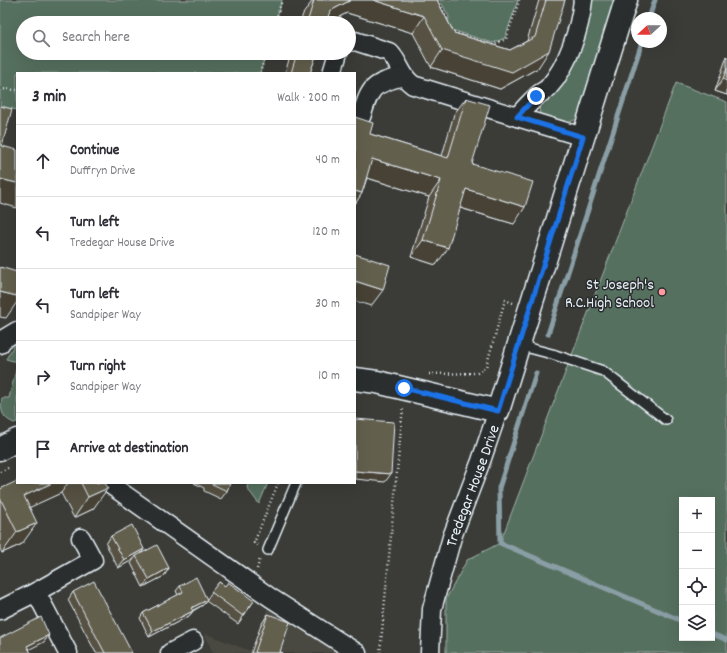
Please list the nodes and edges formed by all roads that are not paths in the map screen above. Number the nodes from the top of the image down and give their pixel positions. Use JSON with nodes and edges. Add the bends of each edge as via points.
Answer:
{"nodes":[{"id":1,"x":584,"y":0,"type":"edge"},
{"id":2,"x":626,"y":0,"type":"edge"},
{"id":3,"x":356,"y":41,"type":"edge"},
{"id":4,"x":336,"y":60,"type":"edge"},
{"id":5,"x":332,"y":72,"type":"edge"},
{"id":6,"x":403,"y":76,"type":"junction"},
{"id":7,"x":356,"y":115,"type":"edge"},
{"id":8,"x":517,"y":117,"type":"junction"},
{"id":9,"x":583,"y":137,"type":"junction"},
{"id":10,"x":16,"y":332,"type":"edge"},
{"id":11,"x":0,"y":344,"type":"edge"},
{"id":12,"x":518,"y":345,"type":"junction"},
{"id":13,"x":356,"y":379,"type":"edge"},
{"id":14,"x":498,"y":411,"type":"junction"},
{"id":15,"x":666,"y":420,"type":"dead end"},
{"id":16,"x":109,"y":484,"type":"edge"},
{"id":17,"x":296,"y":484,"type":"edge"},
{"id":18,"x":81,"y":538,"type":"dead end"},
{"id":19,"x":266,"y":549,"type":"road end"},
{"id":20,"x":36,"y":592,"type":"junction"},
{"id":21,"x":1,"y":607,"type":"edge"},
{"id":22,"x":193,"y":641,"type":"dead end"},
{"id":23,"x":68,"y":653,"type":"edge"},
{"id":24,"x":170,"y":653,"type":"edge"},
{"id":25,"x":357,"y":653,"type":"edge"},
{"id":26,"x":430,"y":653,"type":"edge"}],
"edges":[{"from":1,"to":8,"type":"street","via":[[575,38],[558,74]]},
{"from":2,"to":9,"type":"street","name":"Tredegar House Drive"},
{"from":3,"to":6,"type":"street","via":[[389,52]]},
{"from":4,"to":5,"type":"street"},
{"from":6,"to":7,"type":"street","via":[[385,80],[375,87],[370,92],[361,117]]},
{"from":6,"to":8,"type":"street","via":[[413,86]]},
{"from":8,"to":9,"type":"street"},
{"from":9,"to":12,"type":"street","name":"Tredegar House Drive"},
{"from":10,"to":11,"type":"street"},
{"from":12,"to":14,"type":"street","name":"Tredegar House Drive"},
{"from":12,"to":15,"type":"lane","via":[[603,370]]},
{"from":13,"to":14,"type":"street"},
{"from":14,"to":26,"type":"street","name":"Tredegar House Drive","via":[[448,551],[432,610]]},
{"from":16,"to":25,"type":"street","via":[[271,598]]},
{"from":17,"to":19,"type":"lane"},
{"from":18,"to":20,"type":"street","via":[[93,560]]},
{"from":20,"to":21,"type":"street"},
{"from":20,"to":23,"type":"street"},
{"from":22,"to":24,"type":"street"}]}
